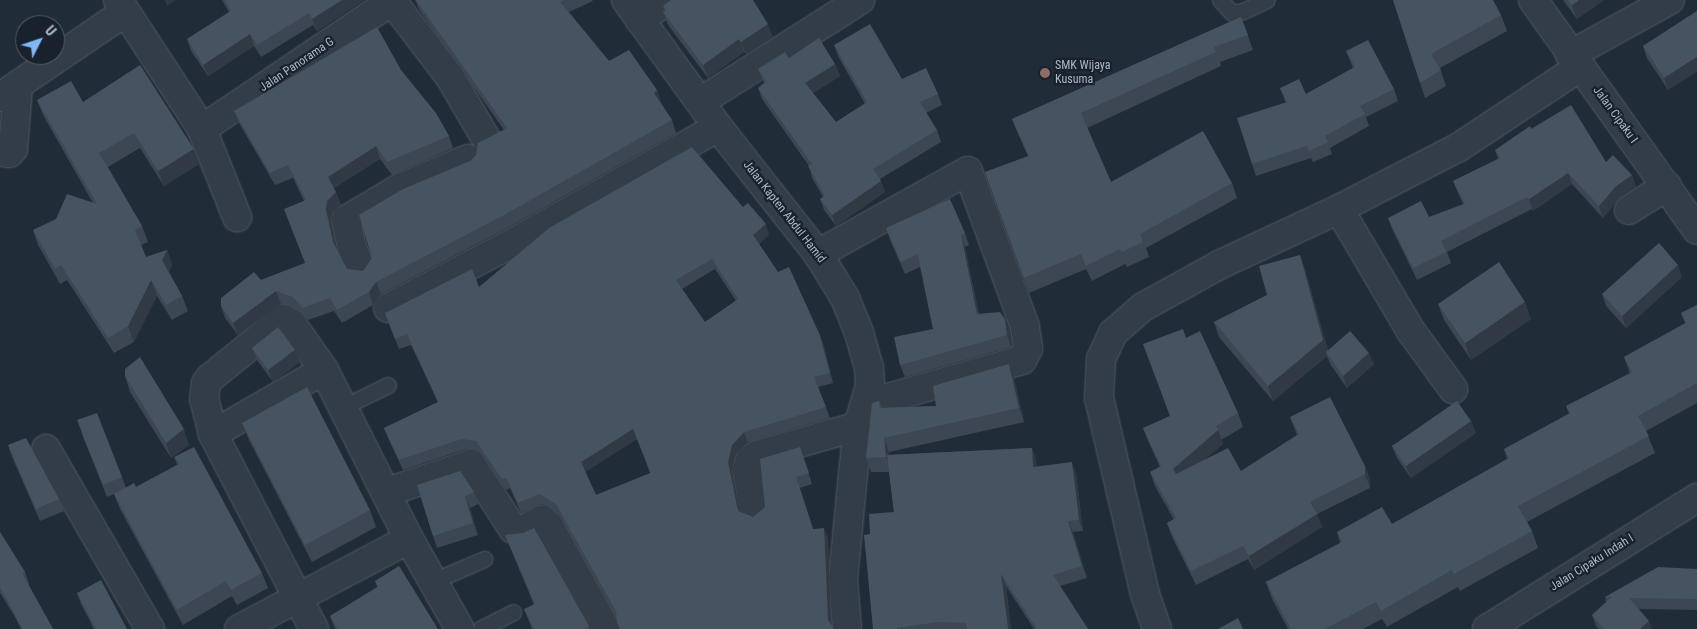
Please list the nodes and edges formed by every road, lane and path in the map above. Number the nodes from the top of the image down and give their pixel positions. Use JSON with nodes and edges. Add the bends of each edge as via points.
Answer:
{"nodes":[{"id":1,"x":392,"y":0,"type":"edge"},
{"id":2,"x":669,"y":0,"type":"edge"},
{"id":3,"x":860,"y":0,"type":"edge"},
{"id":4,"x":1220,"y":0,"type":"edge"},
{"id":5,"x":1266,"y":0,"type":"edge"},
{"id":6,"x":1533,"y":0,"type":"edge"},
{"id":7,"x":1670,"y":0,"type":"edge"},
{"id":8,"x":122,"y":6,"type":"edge"},
{"id":9,"x":633,"y":10,"type":"edge"},
{"id":10,"x":1575,"y":61,"type":"junction"},
{"id":11,"x":9,"y":92,"type":"edge"},
{"id":12,"x":700,"y":102,"type":"junction"},
{"id":13,"x":718,"y":127,"type":"junction"},
{"id":14,"x":202,"y":129,"type":"junction"},
{"id":15,"x":485,"y":137,"type":"edge"},
{"id":16,"x":0,"y":151,"type":"edge"},
{"id":17,"x":468,"y":159,"type":"dead end"},
{"id":18,"x":1667,"y":186,"type":"junction"},
{"id":19,"x":1339,"y":209,"type":"junction"},
{"id":20,"x":1629,"y":210,"type":"dead end"},
{"id":21,"x":237,"y":217,"type":"dead end"},
{"id":22,"x":1697,"y":230,"type":"edge"},
{"id":23,"x":818,"y":254,"type":"junction"},
{"id":24,"x":361,"y":269,"type":"edge"},
{"id":25,"x":388,"y":308,"type":"dead end"},
{"id":26,"x":324,"y":370,"type":"junction"},
{"id":27,"x":388,"y":385,"type":"dead end"},
{"id":28,"x":1453,"y":389,"type":"dead end"},
{"id":29,"x":343,"y":407,"type":"junction"},
{"id":30,"x":862,"y":415,"type":"junction"},
{"id":31,"x":213,"y":434,"type":"junction"},
{"id":32,"x":46,"y":448,"type":"dead end"},
{"id":33,"x":387,"y":492,"type":"junction"},
{"id":34,"x":1697,"y":498,"type":"edge"},
{"id":35,"x":754,"y":512,"type":"dead end"},
{"id":36,"x":410,"y":539,"type":"junction"},
{"id":37,"x":484,"y":559,"type":"dead end"},
{"id":38,"x":433,"y":581,"type":"junction"},
{"id":39,"x":296,"y":598,"type":"junction"},
{"id":40,"x":512,"y":612,"type":"dead end"},
{"id":41,"x":150,"y":629,"type":"edge"},
{"id":42,"x":239,"y":629,"type":"edge"},
{"id":43,"x":314,"y":629,"type":"edge"},
{"id":44,"x":460,"y":629,"type":"edge"},
{"id":45,"x":480,"y":629,"type":"edge"},
{"id":46,"x":606,"y":629,"type":"edge"},
{"id":47,"x":847,"y":629,"type":"edge"},
{"id":48,"x":1157,"y":629,"type":"edge"},
{"id":49,"x":1487,"y":629,"type":"edge"}],
"edges":[{"from":1,"to":14,"type":"street","name":"Jalan Panorama G"},
{"from":1,"to":15,"type":"street","via":[[450,77]]},
{"from":2,"to":9,"type":"street"},
{"from":3,"to":12,"type":"street"},
{"from":4,"to":5,"type":"lane","via":[[1232,13]]},
{"from":6,"to":10,"type":"street","name":"Jalan Cipaku I"},
{"from":7,"to":10,"type":"street"},
{"from":8,"to":11,"type":"street"},
{"from":8,"to":14,"type":"street"},
{"from":9,"to":12,"type":"street","name":"Jalan Kapten Abdul Hamid"},
{"from":10,"to":18,"type":"street","name":"Jalan Cipaku I"},
{"from":10,"to":19,"type":"street","via":[[1459,147]]},
{"from":11,"to":16,"type":"street","via":[[13,149],[9,153]]},
{"from":12,"to":13,"type":"street","name":"Jalan Kapten Abdul Hamid"},
{"from":13,"to":23,"type":"street","name":"Jalan Kapten Abdul Hamid"},
{"from":13,"to":25,"type":"street","via":[[516,241]]},
{"from":14,"to":21,"type":"street"},
{"from":17,"to":24,"type":"street","via":[[400,188],[346,220]]},
{"from":18,"to":20,"type":"street"},
{"from":18,"to":22,"type":"street","name":"Jalan Cipaku I"},
{"from":19,"to":28,"type":"street","via":[[1411,331]]},
{"from":19,"to":48,"type":"street","via":[[1218,265],[1154,300],[1112,333],[1106,345],[1101,359],[1099,398],[1145,594]]},
{"from":23,"to":30,"type":"street","name":"Jalan Kapten Abdul Hamid","via":[[844,298],[869,367],[870,386]]},
{"from":23,"to":30,"type":"street","via":[[968,171],[1025,327],[1028,349],[1022,360]]},
{"from":26,"to":29,"type":"street"},
{"from":26,"to":31,"type":"street"},
{"from":26,"to":31,"type":"street","via":[[291,324],[283,319],[206,384],[204,399]]},
{"from":27,"to":29,"type":"lane"},
{"from":29,"to":33,"type":"street"},
{"from":30,"to":35,"type":"street","via":[[757,454],[750,460],[747,470]]},
{"from":30,"to":47,"type":"street","name":"Jalan Kapten Abdul Hamid","via":[[843,579]]},
{"from":31,"to":39,"type":"street"},
{"from":32,"to":41,"type":"street"},
{"from":33,"to":36,"type":"street"},
{"from":33,"to":46,"type":"street","via":[[471,464],[513,530],[521,531],[542,520],[549,526]]},
{"from":34,"to":49,"type":"street","name":"Jalan Cipaku Indah I"},
{"from":36,"to":38,"type":"street"},
{"from":36,"to":39,"type":"street"},
{"from":37,"to":38,"type":"lane"},
{"from":38,"to":44,"type":"street"},
{"from":39,"to":42,"type":"street"},
{"from":39,"to":43,"type":"street"},
{"from":40,"to":45,"type":"lane"}]}
